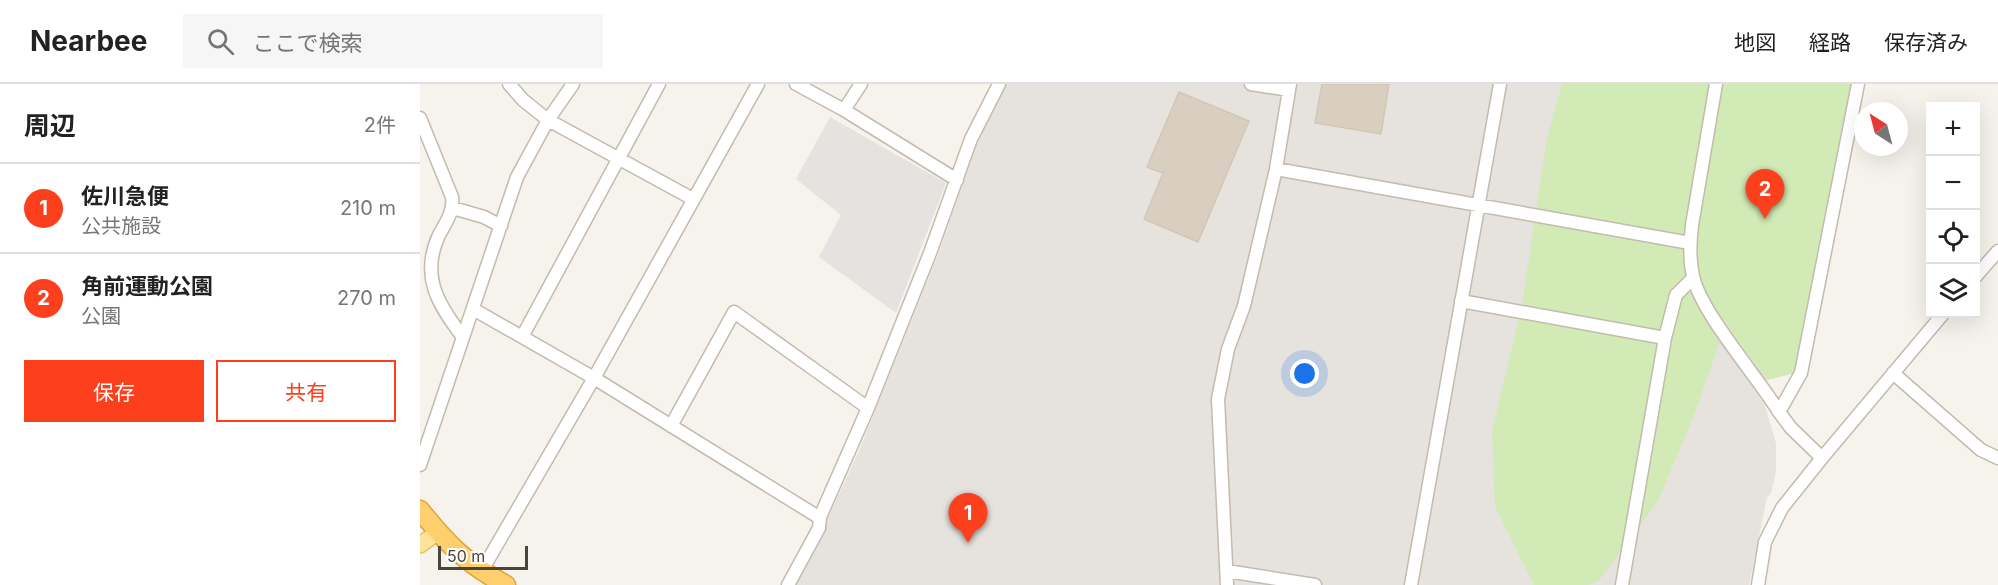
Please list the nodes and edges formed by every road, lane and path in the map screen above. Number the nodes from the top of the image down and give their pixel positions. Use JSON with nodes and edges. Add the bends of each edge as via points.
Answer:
{"nodes":[{"id":1,"x":509,"y":84,"type":"edge"},
{"id":2,"x":573,"y":84,"type":"edge"},
{"id":3,"x":659,"y":84,"type":"edge"},
{"id":4,"x":758,"y":84,"type":"edge"},
{"id":5,"x":796,"y":84,"type":"edge"},
{"id":6,"x":861,"y":84,"type":"edge"},
{"id":7,"x":999,"y":84,"type":"edge"},
{"id":8,"x":1251,"y":84,"type":"edge"},
{"id":9,"x":1500,"y":84,"type":"edge"},
{"id":10,"x":1716,"y":84,"type":"edge"},
{"id":11,"x":1858,"y":84,"type":"edge"},
{"id":12,"x":1289,"y":87,"type":"edge"},
{"id":13,"x":844,"y":110,"type":"junction"},
{"id":14,"x":420,"y":118,"type":"edge"},
{"id":15,"x":548,"y":120,"type":"junction"},
{"id":16,"x":621,"y":159,"type":"junction"},
{"id":17,"x":1276,"y":169,"type":"junction"},
{"id":18,"x":957,"y":180,"type":"junction"},
{"id":19,"x":693,"y":199,"type":"junction"},
{"id":20,"x":1478,"y":205,"type":"junction"},
{"id":21,"x":453,"y":208,"type":"junction"},
{"id":22,"x":501,"y":226,"type":"junction"},
{"id":23,"x":1690,"y":243,"type":"junction"},
{"id":24,"x":1998,"y":251,"type":"edge"},
{"id":25,"x":1980,"y":271,"type":"edge"},
{"id":26,"x":1693,"y":278,"type":"junction"},
{"id":27,"x":1461,"y":301,"type":"junction"},
{"id":28,"x":473,"y":309,"type":"junction"},
{"id":29,"x":1940,"y":318,"type":"edge"},
{"id":30,"x":462,"y":336,"type":"junction"},
{"id":31,"x":522,"y":336,"type":"junction"},
{"id":32,"x":1665,"y":338,"type":"junction"},
{"id":33,"x":1893,"y":373,"type":"junction"},
{"id":34,"x":594,"y":378,"type":"junction"},
{"id":35,"x":868,"y":408,"type":"junction"},
{"id":36,"x":1779,"y":412,"type":"junction"},
{"id":37,"x":671,"y":426,"type":"junction"},
{"id":38,"x":1822,"y":458,"type":"junction"},
{"id":39,"x":1998,"y":459,"type":"edge"},
{"id":40,"x":420,"y":465,"type":"edge"},
{"id":41,"x":420,"y":510,"type":"edge"},
{"id":42,"x":820,"y":518,"type":"junction"},
{"id":43,"x":438,"y":532,"type":"junction"},
{"id":44,"x":420,"y":545,"type":"edge"},
{"id":45,"x":1227,"y":571,"type":"junction"},
{"id":46,"x":482,"y":572,"type":"junction"},
{"id":47,"x":504,"y":585,"type":"edge"},
{"id":48,"x":788,"y":585,"type":"edge"},
{"id":49,"x":1227,"y":585,"type":"edge"},
{"id":50,"x":1315,"y":585,"type":"edge"},
{"id":51,"x":1411,"y":585,"type":"edge"},
{"id":52,"x":1622,"y":585,"type":"edge"},
{"id":53,"x":1758,"y":585,"type":"edge"}],
"edges":[{"from":1,"to":15,"type":"street"},
{"from":2,"to":15,"type":"street"},
{"from":3,"to":16,"type":"street"},
{"from":4,"to":19,"type":"street"},
{"from":5,"to":13,"type":"street"},
{"from":6,"to":13,"type":"street"},
{"from":7,"to":18,"type":"street","via":[[971,139]]},
{"from":8,"to":12,"type":"street"},
{"from":9,"to":20,"type":"street"},
{"from":10,"to":23,"type":"street"},
{"from":11,"to":36,"type":"street","via":[[1801,374]]},
{"from":12,"to":17,"type":"street"},
{"from":13,"to":18,"type":"street"},
{"from":14,"to":21,"type":"street","via":[[452,196]]},
{"from":15,"to":16,"type":"street"},
{"from":15,"to":22,"type":"street","via":[[517,177]]},
{"from":16,"to":19,"type":"street"},
{"from":16,"to":31,"type":"street"},
{"from":17,"to":20,"type":"street"},
{"from":17,"to":45,"type":"street","via":[[1218,399]]},
{"from":18,"to":35,"type":"street"},
{"from":19,"to":34,"type":"street"},
{"from":20,"to":23,"type":"street"},
{"from":20,"to":27,"type":"street"},
{"from":21,"to":22,"type":"street"},
{"from":21,"to":30,"type":"street","via":[[433,246],[431,277],[433,295]]},
{"from":22,"to":28,"type":"street"},
{"from":23,"to":26,"type":"street"},
{"from":24,"to":25,"type":"street"},
{"from":26,"to":32,"type":"street","via":[[1676,296]]},
{"from":26,"to":36,"type":"street","via":[[1704,302]]},
{"from":27,"to":32,"type":"street"},
{"from":27,"to":51,"type":"street"},
{"from":28,"to":30,"type":"street"},
{"from":28,"to":31,"type":"street"},
{"from":29,"to":33,"type":"street"},
{"from":30,"to":40,"type":"street"},
{"from":31,"to":34,"type":"street"},
{"from":32,"to":52,"type":"street"},
{"from":33,"to":38,"type":"street"},
{"from":33,"to":39,"type":"street","via":[[1981,450]]},
{"from":34,"to":37,"type":"street"},
{"from":34,"to":46,"type":"street"},
{"from":35,"to":37,"type":"street","via":[[734,312]]},
{"from":35,"to":42,"type":"street"},
{"from":36,"to":38,"type":"street"},
{"from":37,"to":42,"type":"street"},
{"from":38,"to":53,"type":"street","via":[[1782,508],[1765,542]]},
{"from":41,"to":43,"type":"highway"},
{"from":42,"to":48,"type":"street","via":[[819,528]]},
{"from":43,"to":44,"type":"main road"},
{"from":43,"to":46,"type":"highway","via":[[452,549]]},
{"from":45,"to":49,"type":"street"},
{"from":45,"to":50,"type":"street"},
{"from":46,"to":47,"type":"highway"}]}
